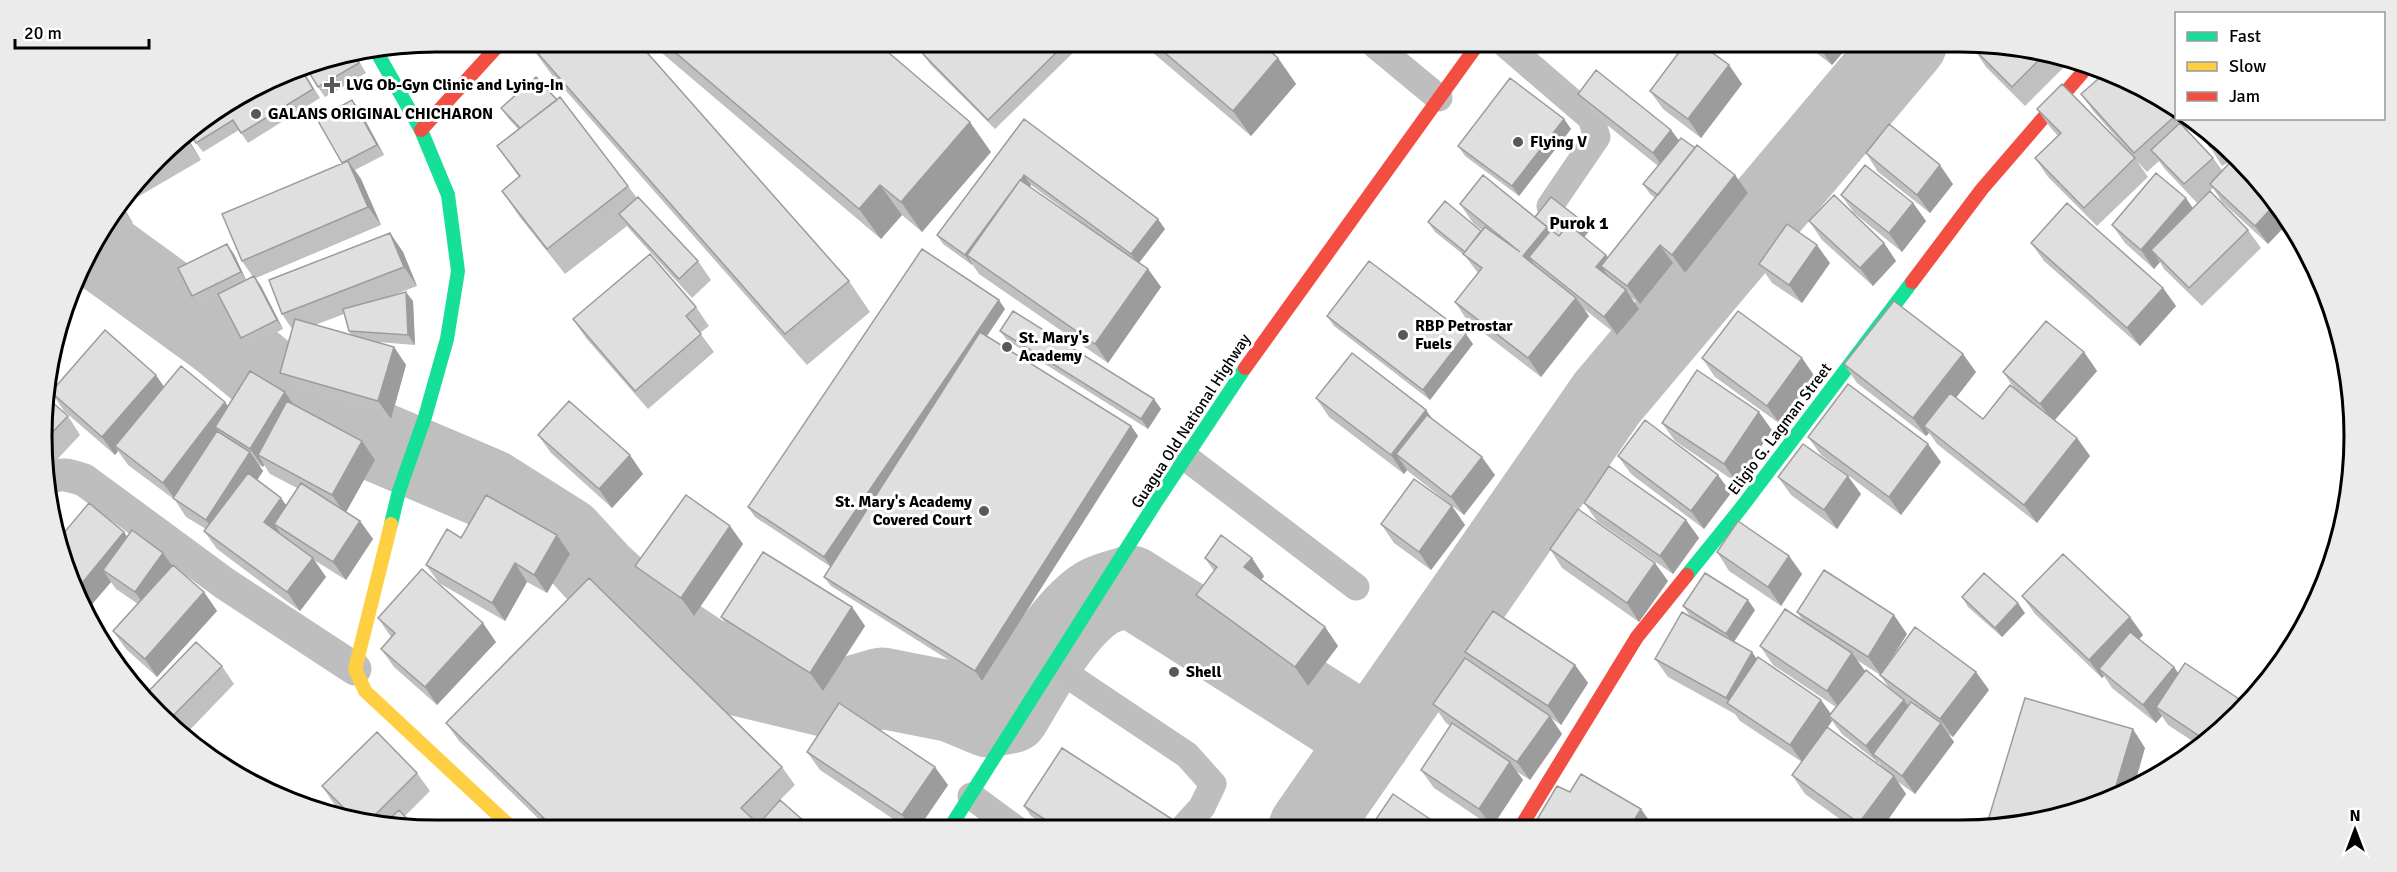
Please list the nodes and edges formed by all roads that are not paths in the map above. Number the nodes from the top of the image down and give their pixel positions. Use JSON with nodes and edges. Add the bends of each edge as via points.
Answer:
{"nodes":[{"id":1,"x":492,"y":52,"type":"edge"},
{"id":2,"x":1383,"y":52,"type":"edge"},
{"id":3,"x":1472,"y":52,"type":"edge"},
{"id":4,"x":1513,"y":52,"type":"edge"},
{"id":5,"x":379,"y":57,"type":"edge"},
{"id":6,"x":2082,"y":73,"type":"edge"},
{"id":7,"x":1439,"y":98,"type":"junction"},
{"id":8,"x":421,"y":130,"type":"junction"},
{"id":9,"x":1550,"y":206,"type":"edge"},
{"id":10,"x":1185,"y":457,"type":"junction"},
{"id":11,"x":55,"y":475,"type":"edge"},
{"id":12,"x":1356,"y":587,"type":"dead end"},
{"id":13,"x":1061,"y":656,"type":"junction"},
{"id":14,"x":355,"y":669,"type":"junction"},
{"id":15,"x":971,"y":796,"type":"junction"},
{"id":16,"x":503,"y":820,"type":"edge"},
{"id":17,"x":955,"y":820,"type":"edge"},
{"id":18,"x":1004,"y":820,"type":"edge"},
{"id":19,"x":1190,"y":820,"type":"edge"},
{"id":20,"x":1525,"y":820,"type":"edge"}],
"edges":[{"from":1,"to":8,"type":"main road"},
{"from":2,"to":7,"type":"lane"},
{"from":3,"to":7,"type":"main road","name":"Guagua Old National Highway"},
{"from":4,"to":9,"type":"lane","via":[[1591,118],[1596,127],[1597,137]]},
{"from":5,"to":8,"type":"main road"},
{"from":6,"to":20,"type":"main road","name":"Eligio G. Lagman Street","via":[[1982,189],[1748,498],[1636,637]]},
{"from":7,"to":10,"type":"main road","name":"Guagua Old National Highway","via":[[1301,285]]},
{"from":8,"to":14,"type":"main road","via":[[448,195],[458,271],[447,339],[399,491]]},
{"from":10,"to":12,"type":"lane"},
{"from":10,"to":13,"type":"main road","name":"Guagua Old National Highway"},
{"from":11,"to":14,"type":"street","via":[[69,474],[84,480],[224,583]]},
{"from":13,"to":15,"type":"main road","name":"Guagua Old National Highway"},
{"from":13,"to":19,"type":"lane","via":[[1187,755],[1213,784],[1202,807]]},
{"from":14,"to":16,"type":"main road","via":[[365,691]]},
{"from":15,"to":17,"type":"main road","name":"Guagua Old National Highway"},
{"from":15,"to":18,"type":"lane"}]}
